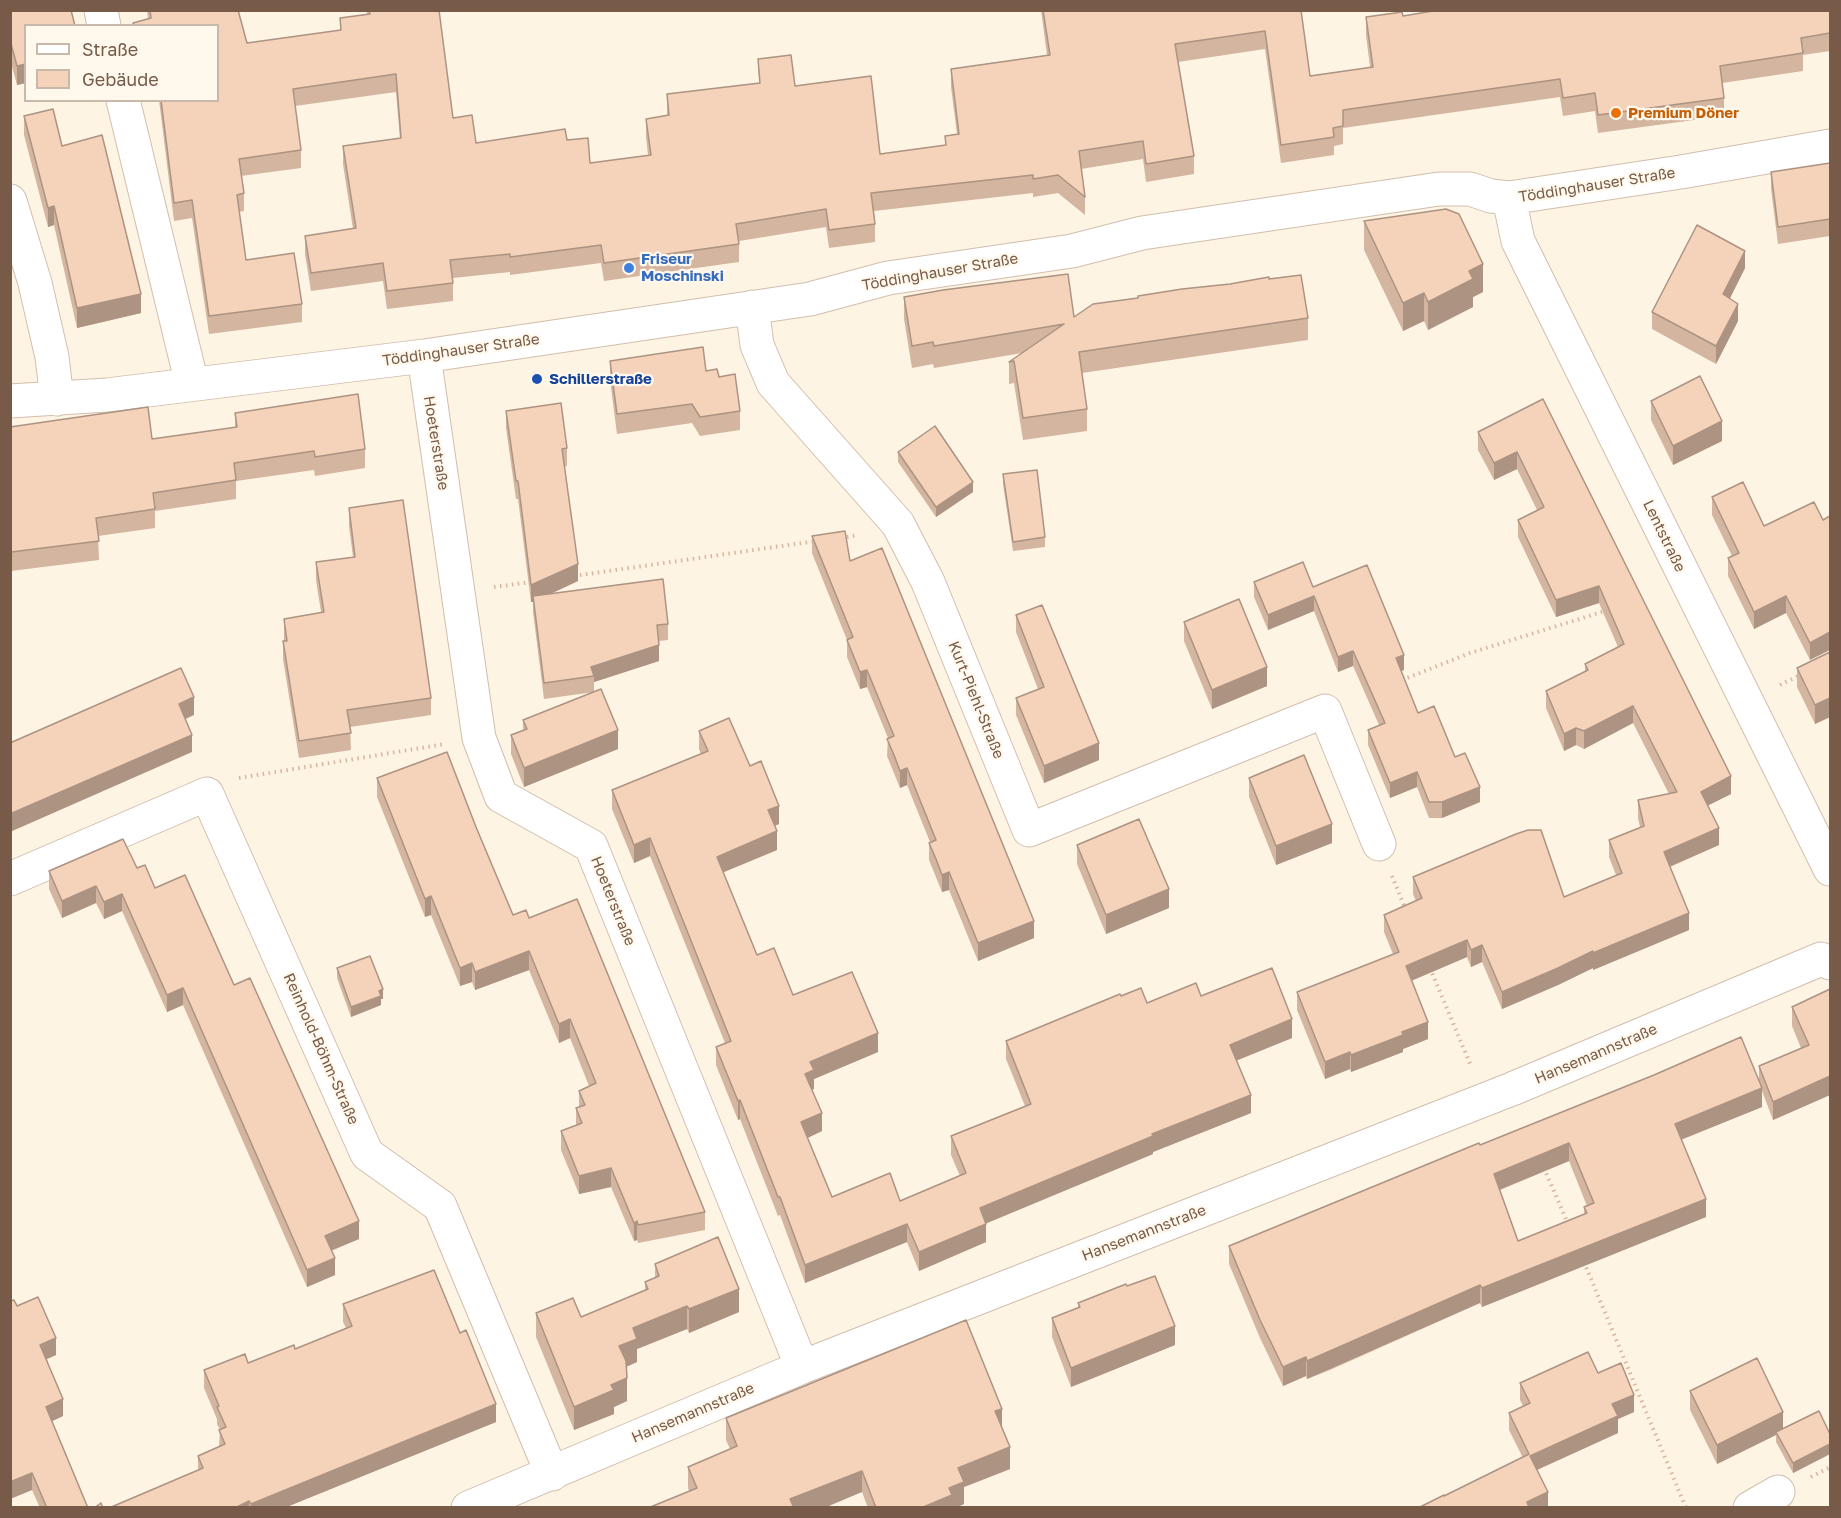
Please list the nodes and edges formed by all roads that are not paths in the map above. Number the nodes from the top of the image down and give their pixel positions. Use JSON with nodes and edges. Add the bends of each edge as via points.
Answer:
{"nodes":[{"id":1,"x":123,"y":102,"type":"edge"},
{"id":2,"x":1830,"y":146,"type":"edge"},
{"id":3,"x":1509,"y":198,"type":"junction"},
{"id":4,"x":10,"y":201,"type":"edge"},
{"id":5,"x":752,"y":308,"type":"junction"},
{"id":6,"x":424,"y":356,"type":"junction"},
{"id":7,"x":192,"y":384,"type":"junction"},
{"id":8,"x":57,"y":399,"type":"junction"},
{"id":9,"x":10,"y":401,"type":"edge"},
{"id":10,"x":1379,"y":844,"type":"road end"},
{"id":11,"x":1830,"y":869,"type":"edge"},
{"id":12,"x":10,"y":879,"type":"edge"},
{"id":13,"x":1826,"y":961,"type":"edge"},
{"id":14,"x":802,"y":1367,"type":"junction"},
{"id":15,"x":552,"y":1474,"type":"junction"},
{"id":16,"x":468,"y":1508,"type":"edge"}],
"edges":[{"from":1,"to":7,"type":"street"},
{"from":2,"to":3,"type":"street","name":"Töddinghauser Straße"},
{"from":3,"to":5,"type":"street","name":"Töddinghauser Straße","via":[[1470,189],[1439,189],[1142,233],[1072,250],[888,278]]},
{"from":3,"to":11,"type":"street","name":"Lentstraße","via":[[1518,241]]},
{"from":4,"to":8,"type":"street","via":[[52,357]]},
{"from":5,"to":6,"type":"street","name":"Töddinghauser Straße"},
{"from":5,"to":10,"type":"street","name":"Kurt-Piehl-Straße","via":[[757,345],[773,383],[898,524],[928,582],[1029,830],[1325,711]]},
{"from":6,"to":7,"type":"street","name":"Töddinghauser Straße"},
{"from":6,"to":14,"type":"street","name":"Hoeterstraße","via":[[479,738],[501,796],[591,846]]},
{"from":7,"to":8,"type":"street","name":"Töddinghauser Straße"},
{"from":8,"to":9,"type":"street","name":"Töddinghauser Straße"},
{"from":12,"to":15,"type":"street","name":"Reinhold-Böhm-Straße","via":[[207,794],[367,1154],[440,1206]]},
{"from":13,"to":14,"type":"street","name":"Hansemannstraße","via":[[1485,1100]]},
{"from":14,"to":15,"type":"street","name":"Hansemannstraße"},
{"from":15,"to":16,"type":"street","name":"Hansemannstraße"}]}
